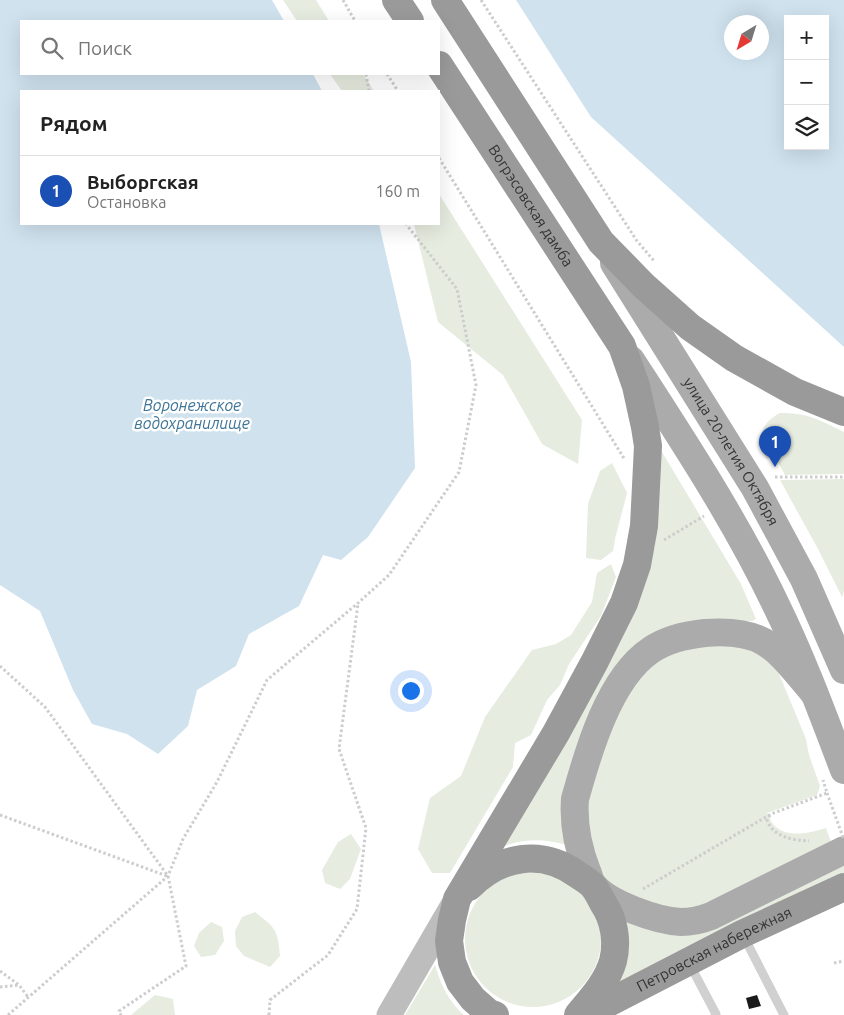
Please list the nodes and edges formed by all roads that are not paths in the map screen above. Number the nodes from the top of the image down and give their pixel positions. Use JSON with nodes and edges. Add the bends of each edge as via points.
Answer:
{"nodes":[{"id":1,"x":396,"y":0,"type":"edge"},
{"id":2,"x":444,"y":0,"type":"edge"},
{"id":3,"x":409,"y":20,"type":"edge"},
{"id":4,"x":440,"y":67,"type":"edge"},
{"id":5,"x":601,"y":242,"type":"junction"},
{"id":6,"x":622,"y":346,"type":"junction"},
{"id":7,"x":844,"y":412,"type":"edge"},
{"id":8,"x":844,"y":670,"type":"edge"},
{"id":9,"x":814,"y":693,"type":"junction"},
{"id":10,"x":844,"y":770,"type":"edge"},
{"id":11,"x":844,"y":850,"type":"edge"},
{"id":12,"x":592,"y":885,"type":"junction"},
{"id":13,"x":844,"y":887,"type":"edge"},
{"id":14,"x":457,"y":899,"type":"junction"},
{"id":15,"x":742,"y":934,"type":"junction"},
{"id":16,"x":688,"y":961,"type":"junction"},
{"id":17,"x":389,"y":1015,"type":"edge"},
{"id":18,"x":495,"y":1015,"type":"edge"},
{"id":19,"x":578,"y":1015,"type":"edge"},
{"id":20,"x":585,"y":1015,"type":"edge"},
{"id":21,"x":715,"y":1015,"type":"edge"},
{"id":22,"x":784,"y":1015,"type":"edge"}],
"edges":[{"from":1,"to":3,"type":"highway"},
{"from":2,"to":5,"type":"highway"},
{"from":4,"to":6,"type":"highway","name":"Вогрэсовская дамба"},
{"from":5,"to":7,"type":"highway","via":[[690,327],[734,358],[795,392]]},
{"from":5,"to":8,"type":"main road","name":"улица 20-летия Октября","via":[[755,488],[804,579]]},
{"from":6,"to":9,"type":"main road","via":[[746,548],[776,605]]},
{"from":6,"to":14,"type":"highway","name":"Вогрэсовская дамба","via":[[636,386],[648,446],[644,526],[634,575],[591,670]]},
{"from":9,"to":10,"type":"main road"},
{"from":9,"to":12,"type":"main road","via":[[780,652],[763,640],[743,633],[692,634],[651,649],[637,662],[606,707],[575,800],[578,846]]},
{"from":11,"to":12,"type":"main road","via":[[696,921],[668,920],[644,914],[610,899]]},
{"from":12,"to":14,"type":"highway","via":[[564,865],[541,859],[517,860],[494,867]]},
{"from":12,"to":19,"type":"highway","via":[[610,914],[615,937],[613,960],[604,982]]},
{"from":13,"to":15,"type":"highway","name":"Петровская набережная"},
{"from":14,"to":17,"type":"main road"},
{"from":14,"to":18,"type":"highway","via":[[449,941],[452,962],[460,982],[473,999]]},
{"from":15,"to":16,"type":"highway","name":"Петровская набережная"},
{"from":15,"to":22,"type":"lane"},
{"from":16,"to":20,"type":"highway","name":"Петровская набережная"},
{"from":16,"to":21,"type":"lane"}]}
